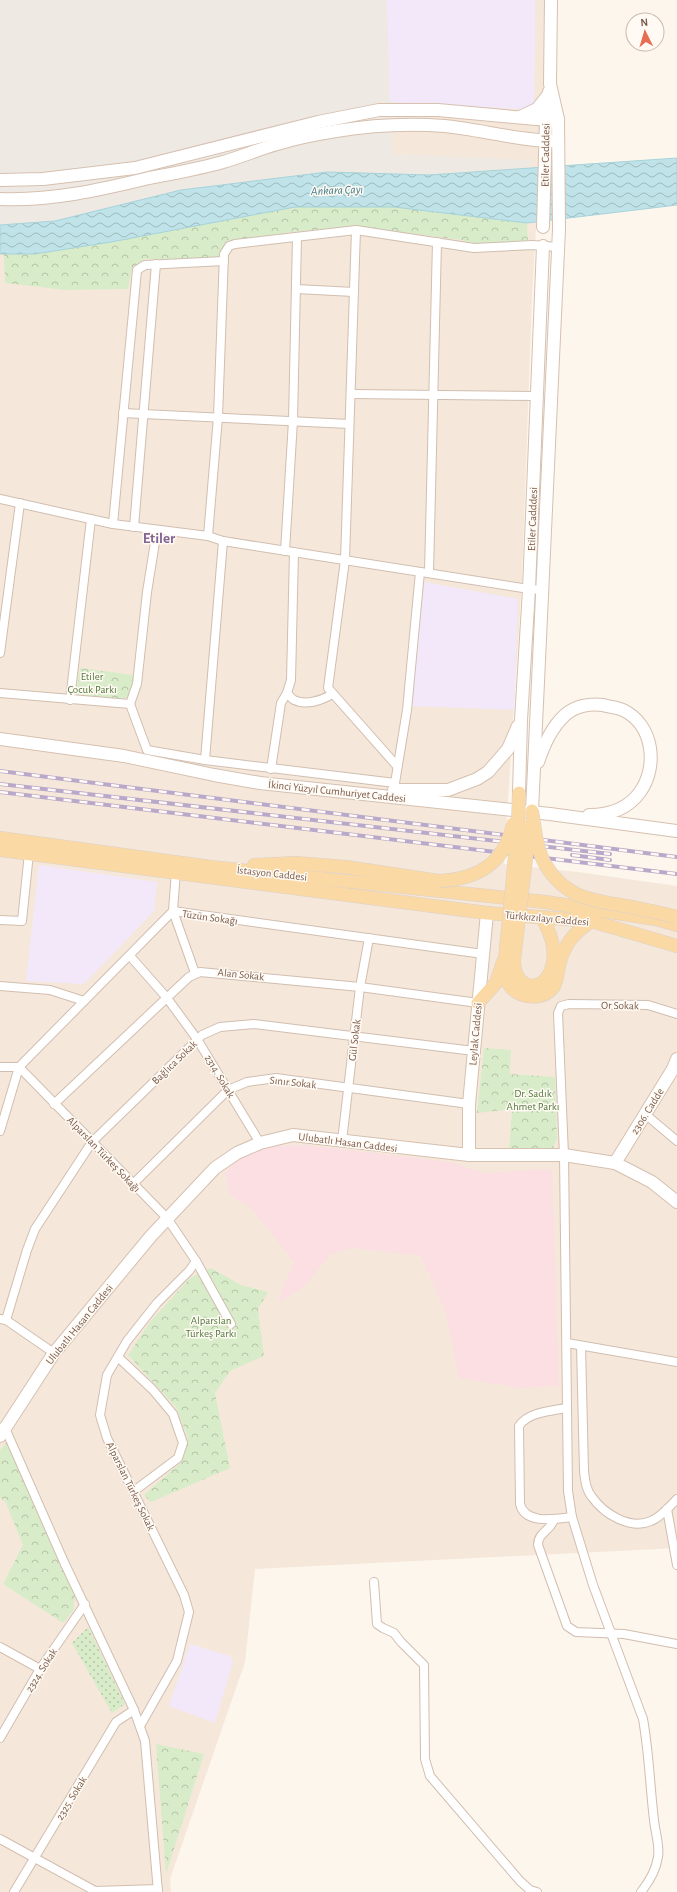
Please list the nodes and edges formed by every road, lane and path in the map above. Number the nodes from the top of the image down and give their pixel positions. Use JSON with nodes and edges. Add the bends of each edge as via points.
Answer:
{"nodes":[{"id":1,"x":551,"y":0,"type":"edge"},
{"id":2,"x":550,"y":89,"type":"junction"},
{"id":3,"x":520,"y":118,"type":"junction"},
{"id":4,"x":546,"y":119,"type":"junction"},
{"id":5,"x":558,"y":119,"type":"junction"},
{"id":6,"x":545,"y":141,"type":"junction"},
{"id":7,"x":558,"y":141,"type":"junction"},
{"id":8,"x":0,"y":180,"type":"edge"},
{"id":9,"x":0,"y":199,"type":"edge"},
{"id":10,"x":544,"y":227,"type":"dead end"},
{"id":11,"x":356,"y":230,"type":"junction"},
{"id":12,"x":296,"y":238,"type":"junction"},
{"id":13,"x":437,"y":242,"type":"junction"},
{"id":14,"x":543,"y":246,"type":"junction"},
{"id":15,"x":558,"y":247,"type":"junction"},
{"id":16,"x":224,"y":261,"type":"junction"},
{"id":17,"x":156,"y":264,"type":"junction"},
{"id":18,"x":296,"y":289,"type":"junction"},
{"id":19,"x":354,"y":292,"type":"junction"},
{"id":20,"x":351,"y":394,"type":"junction"},
{"id":21,"x":433,"y":395,"type":"junction"},
{"id":22,"x":537,"y":396,"type":"junction"},
{"id":23,"x":123,"y":412,"type":"junction"},
{"id":24,"x":144,"y":414,"type":"junction"},
{"id":25,"x":218,"y":417,"type":"junction"},
{"id":26,"x":293,"y":421,"type":"junction"},
{"id":27,"x":349,"y":424,"type":"junction"},
{"id":28,"x":0,"y":499,"type":"edge"},
{"id":29,"x":20,"y":503,"type":"junction"},
{"id":30,"x":91,"y":519,"type":"junction"},
{"id":31,"x":113,"y":524,"type":"junction"},
{"id":32,"x":134,"y":527,"type":"junction"},
{"id":33,"x":157,"y":530,"type":"junction"},
{"id":34,"x":208,"y":536,"type":"junction"},
{"id":35,"x":223,"y":541,"type":"junction"},
{"id":36,"x":289,"y":551,"type":"junction"},
{"id":37,"x":345,"y":560,"type":"junction"},
{"id":38,"x":424,"y":572,"type":"junction"},
{"id":39,"x":529,"y":589,"type":"junction"},
{"id":40,"x":543,"y":590,"type":"junction"},
{"id":41,"x":0,"y":653,"type":"edge"},
{"id":42,"x":0,"y":693,"type":"edge"},
{"id":43,"x":287,"y":693,"type":"junction"},
{"id":44,"x":332,"y":694,"type":"junction"},
{"id":45,"x":70,"y":700,"type":"junction"},
{"id":46,"x":130,"y":704,"type":"junction"},
{"id":47,"x":521,"y":720,"type":"junction"},
{"id":48,"x":0,"y":739,"type":"edge"},
{"id":49,"x":205,"y":760,"type":"junction"},
{"id":50,"x":397,"y":766,"type":"junction"},
{"id":51,"x":272,"y":769,"type":"junction"},
{"id":52,"x":534,"y":773,"type":"junction"},
{"id":53,"x":358,"y":793,"type":"junction"},
{"id":54,"x":518,"y":793,"type":"junction"},
{"id":55,"x":532,"y":811,"type":"junction"},
{"id":56,"x":550,"y":814,"type":"junction"},
{"id":57,"x":677,"y":831,"type":"edge"},
{"id":58,"x":0,"y":838,"type":"edge"},
{"id":59,"x":0,"y":850,"type":"edge"},
{"id":60,"x":29,"y":853,"type":"junction"},
{"id":61,"x":211,"y":867,"type":"junction"},
{"id":62,"x":176,"y":871,"type":"junction"},
{"id":63,"x":545,"y":902,"type":"joint"},
{"id":64,"x":173,"y":911,"type":"junction"},
{"id":65,"x":487,"y":913,"type":"junction"},
{"id":66,"x":542,"y":917,"type":"junction"},
{"id":67,"x":677,"y":917,"type":"edge"},
{"id":68,"x":0,"y":920,"type":"edge"},
{"id":69,"x":591,"y":922,"type":"junction"},
{"id":70,"x":677,"y":925,"type":"edge"},
{"id":71,"x":369,"y":938,"type":"junction"},
{"id":72,"x":677,"y":939,"type":"edge"},
{"id":73,"x":677,"y":946,"type":"edge"},
{"id":74,"x":483,"y":954,"type":"junction"},
{"id":75,"x":130,"y":956,"type":"junction"},
{"id":76,"x":509,"y":960,"type":"junction"},
{"id":77,"x":196,"y":973,"type":"junction"},
{"id":78,"x":0,"y":986,"type":"edge"},
{"id":79,"x":360,"y":986,"type":"junction"},
{"id":80,"x":167,"y":998,"type":"junction"},
{"id":81,"x":84,"y":1001,"type":"junction"},
{"id":82,"x":478,"y":1002,"type":"junction"},
{"id":83,"x":677,"y":1014,"type":"edge"},
{"id":84,"x":354,"y":1036,"type":"junction"},
{"id":85,"x":197,"y":1039,"type":"junction"},
{"id":86,"x":474,"y":1051,"type":"junction"},
{"id":87,"x":0,"y":1067,"type":"edge"},
{"id":88,"x":19,"y":1067,"type":"junction"},
{"id":89,"x":676,"y":1067,"type":"edge"},
{"id":90,"x":348,"y":1088,"type":"junction"},
{"id":91,"x":228,"y":1090,"type":"junction"},
{"id":92,"x":54,"y":1104,"type":"junction"},
{"id":93,"x":469,"y":1104,"type":"junction"},
{"id":94,"x":645,"y":1114,"type":"junction"},
{"id":95,"x":0,"y":1131,"type":"edge"},
{"id":96,"x":342,"y":1141,"type":"junction"},
{"id":97,"x":677,"y":1141,"type":"edge"},
{"id":98,"x":92,"y":1142,"type":"junction"},
{"id":99,"x":260,"y":1143,"type":"junction"},
{"id":100,"x":469,"y":1155,"type":"junction"},
{"id":101,"x":564,"y":1155,"type":"junction"},
{"id":102,"x":615,"y":1162,"type":"junction"},
{"id":103,"x":133,"y":1184,"type":"junction"},
{"id":104,"x":677,"y":1202,"type":"edge"},
{"id":105,"x":167,"y":1218,"type":"junction"},
{"id":106,"x":196,"y":1261,"type":"junction"},
{"id":107,"x":3,"y":1320,"type":"edge"},
{"id":108,"x":231,"y":1324,"type":"dead end"},
{"id":109,"x":566,"y":1343,"type":"junction"},
{"id":110,"x":581,"y":1346,"type":"junction"},
{"id":111,"x":54,"y":1353,"type":"junction"},
{"id":112,"x":118,"y":1357,"type":"junction"},
{"id":113,"x":677,"y":1362,"type":"edge"},
{"id":114,"x":566,"y":1408,"type":"junction"},
{"id":115,"x":2,"y":1430,"type":"edge"},
{"id":116,"x":134,"y":1491,"type":"junction"},
{"id":117,"x":677,"y":1499,"type":"edge"},
{"id":118,"x":666,"y":1509,"type":"junction"},
{"id":119,"x":572,"y":1517,"type":"junction"},
{"id":120,"x":554,"y":1519,"type":"junction"},
{"id":121,"x":677,"y":1565,"type":"edge"},
{"id":122,"x":374,"y":1582,"type":"dead end"},
{"id":123,"x":84,"y":1604,"type":"junction"},
{"id":124,"x":610,"y":1633,"type":"junction"},
{"id":125,"x":677,"y":1644,"type":"edge"},
{"id":126,"x":0,"y":1648,"type":"edge"},
{"id":127,"x":40,"y":1669,"type":"junction"},
{"id":128,"x":134,"y":1710,"type":"junction"},
{"id":129,"x":140,"y":1726,"type":"junction"},
{"id":130,"x":0,"y":1738,"type":"edge"},
{"id":131,"x":0,"y":1839,"type":"edge"},
{"id":132,"x":35,"y":1858,"type":"junction"},
{"id":133,"x":95,"y":1891,"type":"edge"},
{"id":134,"x":158,"y":1891,"type":"edge"},
{"id":135,"x":14,"y":1892,"type":"edge"},
{"id":136,"x":537,"y":1892,"type":"edge"},
{"id":137,"x":641,"y":1892,"type":"edge"}],
"edges":[{"from":1,"to":2,"type":"main road"},
{"from":2,"to":3,"type":"main road","via":[[537,109]]},
{"from":2,"to":4,"type":"main road","name":"Etiler Cadddesi"},
{"from":2,"to":5,"type":"main road"},
{"from":3,"to":4,"type":"main road"},
{"from":3,"to":8,"type":"main road","via":[[438,110],[378,110],[318,122],[135,168],[50,178]]},
{"from":4,"to":5,"type":"main road"},
{"from":4,"to":6,"type":"main road","name":"Etiler Cadddesi"},
{"from":5,"to":7,"type":"main road"},
{"from":6,"to":7,"type":"main road"},
{"from":6,"to":9,"type":"main road","via":[[444,126],[373,126],[279,143],[222,162],[76,194]]},
{"from":6,"to":10,"type":"main road","name":"Etiler Cadddesi"},
{"from":7,"to":15,"type":"main road"},
{"from":11,"to":12,"type":"street"},
{"from":11,"to":13,"type":"street"},
{"from":11,"to":19,"type":"street"},
{"from":12,"to":16,"type":"street","via":[[235,244],[226,250]]},
{"from":12,"to":18,"type":"street"},
{"from":13,"to":14,"type":"street","via":[[474,248]]},
{"from":13,"to":21,"type":"street"},
{"from":14,"to":15,"type":"street"},
{"from":14,"to":22,"type":"main road","name":"Etiler Cadddesi"},
{"from":15,"to":40,"type":"main road"},
{"from":16,"to":17,"type":"street"},
{"from":16,"to":25,"type":"street"},
{"from":17,"to":23,"type":"street","via":[[142,265],[136,273]]},
{"from":17,"to":24,"type":"street"},
{"from":18,"to":19,"type":"street"},
{"from":18,"to":26,"type":"street"},
{"from":19,"to":20,"type":"street"},
{"from":20,"to":21,"type":"street"},
{"from":20,"to":27,"type":"street"},
{"from":21,"to":22,"type":"street"},
{"from":21,"to":38,"type":"street"},
{"from":22,"to":39,"type":"main road","name":"Etiler Cadddesi"},
{"from":23,"to":24,"type":"street"},
{"from":23,"to":31,"type":"street"},
{"from":24,"to":25,"type":"street"},
{"from":24,"to":32,"type":"street"},
{"from":25,"to":26,"type":"street"},
{"from":25,"to":34,"type":"street"},
{"from":26,"to":27,"type":"street"},
{"from":26,"to":36,"type":"street"},
{"from":27,"to":37,"type":"street"},
{"from":28,"to":29,"type":"street"},
{"from":29,"to":30,"type":"street"},
{"from":29,"to":41,"type":"street"},
{"from":30,"to":31,"type":"street"},
{"from":30,"to":45,"type":"street"},
{"from":31,"to":32,"type":"street"},
{"from":32,"to":33,"type":"street"},
{"from":33,"to":34,"type":"street"},
{"from":33,"to":46,"type":"street","via":[[137,684]]},
{"from":34,"to":35,"type":"street"},
{"from":35,"to":36,"type":"street"},
{"from":35,"to":49,"type":"street"},
{"from":36,"to":37,"type":"street"},
{"from":36,"to":43,"type":"street","via":[[290,680]]},
{"from":37,"to":38,"type":"street"},
{"from":37,"to":44,"type":"street","via":[[328,688]]},
{"from":38,"to":39,"type":"street"},
{"from":38,"to":50,"type":"street","via":[[407,710]]},
{"from":39,"to":40,"type":"street"},
{"from":39,"to":47,"type":"main road","name":"Etiler Cadddesi"},
{"from":40,"to":52,"type":"main road"},
{"from":42,"to":45,"type":"street"},
{"from":43,"to":44,"type":"street","via":[[294,700],[307,702],[324,700]]},
{"from":43,"to":51,"type":"street","via":[[281,703]]},
{"from":44,"to":50,"type":"street"},
{"from":45,"to":46,"type":"street"},
{"from":46,"to":49,"type":"street","via":[[147,750]]},
{"from":47,"to":53,"type":"main road","via":[[508,749],[488,772],[478,779],[455,788]]},
{"from":47,"to":54,"type":"main road","name":"Etiler Cadddesi"},
{"from":48,"to":53,"type":"main road","name":"İkinci Yüzyıl Cumhuriyet Caddesi","via":[[124,756],[260,783]]},
{"from":49,"to":51,"type":"street"},
{"from":50,"to":51,"type":"street","via":[[395,783]]},
{"from":52,"to":55,"type":"main road"},
{"from":52,"to":56,"type":"main road","via":[[550,734],[566,715],[584,706],[598,705],[624,710],[641,725],[647,736],[652,762],[647,783],[636,798],[621,809],[598,815]]},
{"from":53,"to":56,"type":"main road","name":"İkinci Yüzyıl Cumhuriyet Caddesi"},
{"from":54,"to":61,"type":"main road","bridge":true,"via":[[510,838],[496,860],[486,868],[454,880],[439,881],[346,867],[296,863]]},
{"from":54,"to":76,"type":"main road","bridge":true},
{"from":55,"to":67,"type":"main road","bridge":true,"via":[[537,840],[545,863],[568,890],[585,899]]},
{"from":55,"to":76,"type":"main road","bridge":true},
{"from":56,"to":57,"type":"main road","name":"İkinci Yüzyıl Cumhuriyet Caddesi"},
{"from":58,"to":61,"type":"main road","name":"İstasyon Caddesi"},
{"from":59,"to":60,"type":"main road","name":"İstasyon Caddesi"},
{"from":60,"to":62,"type":"main road","name":"İstasyon Caddesi"},
{"from":60,"to":68,"type":"street","via":[[22,921]]},
{"from":61,"to":63,"type":"main road","name":"İstasyon Caddesi"},
{"from":62,"to":64,"type":"street"},
{"from":62,"to":65,"type":"main road","name":"İstasyon Caddesi"},
{"from":63,"to":70,"type":"main road","name":"Türkkızılayı Caddesi","via":[[656,919]]},
{"from":64,"to":71,"type":"street","name":"Tüzün Sokağı"},
{"from":64,"to":75,"type":"street","name":"Tüzün Sokağı"},
{"from":64,"to":77,"type":"street"},
{"from":65,"to":66,"type":"main road","name":"Türkkızılayı Caddesi"},
{"from":65,"to":74,"type":"main road","name":"Leylak Caddesi"},
{"from":66,"to":69,"type":"main road","name":"Türkkızılayı Caddesi"},
{"from":66,"to":76,"type":"main road","via":[[552,942],[553,962],[548,976],[536,986],[524,984],[516,977]]},
{"from":69,"to":72,"type":"main road","via":[[639,929]]},
{"from":69,"to":73,"type":"main road","name":"Türkkızılayı Caddesi"},
{"from":69,"to":76,"type":"main road","via":[[573,935],[562,954],[553,987],[544,994],[522,995],[510,986],[506,974]]},
{"from":71,"to":74,"type":"street","name":"Tüzün Sokağı"},
{"from":71,"to":79,"type":"street","name":"Gül Sokak"},
{"from":74,"to":82,"type":"main road","name":"Leylak Caddesi"},
{"from":75,"to":80,"type":"street","name":"2314. Sokak"},
{"from":75,"to":81,"type":"street","name":"Tüzün Sokağı"},
{"from":76,"to":82,"type":"main road","via":[[496,983]]},
{"from":77,"to":79,"type":"street","name":"Alan Sokak","via":[[208,971]]},
{"from":77,"to":80,"type":"street"},
{"from":78,"to":81,"type":"street","via":[[50,990]]},
{"from":79,"to":82,"type":"street","name":"Alan Sokak"},
{"from":79,"to":84,"type":"street","name":"Gül Sokak"},
{"from":80,"to":85,"type":"street","name":"2314. Sokak"},
{"from":80,"to":92,"type":"street"},
{"from":81,"to":88,"type":"street","name":"Tüzün Sokağı"},
{"from":82,"to":86,"type":"main road","name":"Leylak Caddesi"},
{"from":83,"to":101,"type":"street","name":"Or Sokak","via":[[648,1005],[562,1006],[558,1013]]},
{"from":84,"to":85,"type":"street","name":"Bağlıca Sokak","via":[[243,1024],[214,1029]]},
{"from":84,"to":86,"type":"street","name":"Bağlıca Sokak"},
{"from":84,"to":90,"type":"street","name":"Gül Sokak"},
{"from":85,"to":91,"type":"street","name":"2314. Sokak"},
{"from":85,"to":98,"type":"street","name":"Bağlıca Sokak"},
{"from":86,"to":93,"type":"main road","name":"Leylak Caddesi"},
{"from":87,"to":88,"type":"street"},
{"from":88,"to":92,"type":"street","name":"Alparslan Türkeş Sokağı"},
{"from":88,"to":95,"type":"street","name":"Tüzün Sokağı"},
{"from":89,"to":94,"type":"main road","name":"2306. Cadde"},
{"from":90,"to":91,"type":"street","name":"Sınır Sokak","via":[[276,1078],[247,1082]]},
{"from":90,"to":93,"type":"street","name":"Sınır Sokak"},
{"from":90,"to":96,"type":"street","name":"Gül Sokak"},
{"from":91,"to":99,"type":"street","name":"2314. Sokak"},
{"from":91,"to":103,"type":"street","name":"Sınır Sokak"},
{"from":92,"to":98,"type":"street","name":"Alparslan Türkeş Sokağı"},
{"from":93,"to":100,"type":"main road","name":"Leylak Caddesi"},
{"from":94,"to":97,"type":"street"},
{"from":94,"to":102,"type":"main road","name":"2306. Cadde"},
{"from":96,"to":99,"type":"main road","name":"Ulubatlı Hasan Caddesi","via":[[293,1135]]},
{"from":96,"to":100,"type":"main road","name":"Ulubatlı Hasan Caddesi"},
{"from":98,"to":103,"type":"street","name":"Alparslan Türkeş Sokağı"},
{"from":98,"to":107,"type":"street","name":"Bağlıca Sokak","via":[[34,1229]]},
{"from":99,"to":105,"type":"main road","name":"Ulubatlı Hasan Caddesi","via":[[237,1153],[215,1168]]},
{"from":100,"to":101,"type":"main road","name":"Ulubatlı Hasan Caddesi"},
{"from":101,"to":102,"type":"main road","name":"Ulubatlı Hasan Caddesi"},
{"from":101,"to":109,"type":"street"},
{"from":102,"to":104,"type":"main road","name":"Ulubatlı Hasan Caddesi","via":[[652,1182]]},
{"from":103,"to":105,"type":"street","name":"Alparslan Türkeş Sokağı"},
{"from":105,"to":106,"type":"street","name":"Alparslan Türkeş Sokağı"},
{"from":105,"to":111,"type":"main road","name":"Ulubatlı Hasan Caddesi"},
{"from":106,"to":108,"type":"street","name":"Alparslan Türkeş Sokağı"},
{"from":106,"to":112,"type":"street","name":"Alparslan Türkeş Sokak","via":[[157,1303],[127,1341]]},
{"from":107,"to":111,"type":"street"},
{"from":109,"to":110,"type":"street"},
{"from":109,"to":114,"type":"street"},
{"from":110,"to":113,"type":"street"},
{"from":110,"to":118,"type":"street","via":[[584,1471],[591,1497],[609,1513],[630,1523],[651,1521]]},
{"from":111,"to":115,"type":"main road","name":"Ulubatlı Hasan Caddesi"},
{"from":112,"to":116,"type":"street","name":"Alparslan Türkeş Sokak","via":[[107,1375],[100,1415],[107,1438]]},
{"from":112,"to":116,"type":"street","via":[[174,1414],[183,1443],[178,1458]]},
{"from":114,"to":119,"type":"street","via":[[568,1491]]},
{"from":114,"to":120,"type":"street","via":[[529,1416],[518,1429],[520,1507],[527,1515]]},
{"from":115,"to":123,"type":"street"},
{"from":116,"to":129,"type":"street","name":"Alparslan Türkeş Sokak","via":[[184,1595],[189,1612],[177,1661]]},
{"from":117,"to":118,"type":"street"},
{"from":118,"to":121,"type":"street"},
{"from":119,"to":120,"type":"street"},
{"from":119,"to":124,"type":"street"},
{"from":120,"to":124,"type":"street","via":[[551,1526],[540,1536],[538,1545],[567,1626],[576,1632]]},
{"from":122,"to":136,"type":"street","via":[[377,1624],[394,1633],[424,1665],[425,1758],[430,1776],[520,1881],[530,1890]]},
{"from":123,"to":127,"type":"street","name":"2324. Sokak"},
{"from":123,"to":128,"type":"street"},
{"from":124,"to":125,"type":"street"},
{"from":124,"to":137,"type":"street","via":[[643,1719],[646,1734],[659,1848],[650,1880]]},
{"from":126,"to":127,"type":"street"},
{"from":127,"to":130,"type":"street","name":"2324. Sokak"},
{"from":128,"to":129,"type":"street"},
{"from":128,"to":132,"type":"street","name":"2325. Sokak","via":[[116,1722]]},
{"from":129,"to":134,"type":"street","via":[[145,1741]]},
{"from":131,"to":132,"type":"street"},
{"from":132,"to":133,"type":"street"},
{"from":132,"to":135,"type":"street","name":"2325. Sokak"},
{"from":133,"to":134,"type":"street"}]}
